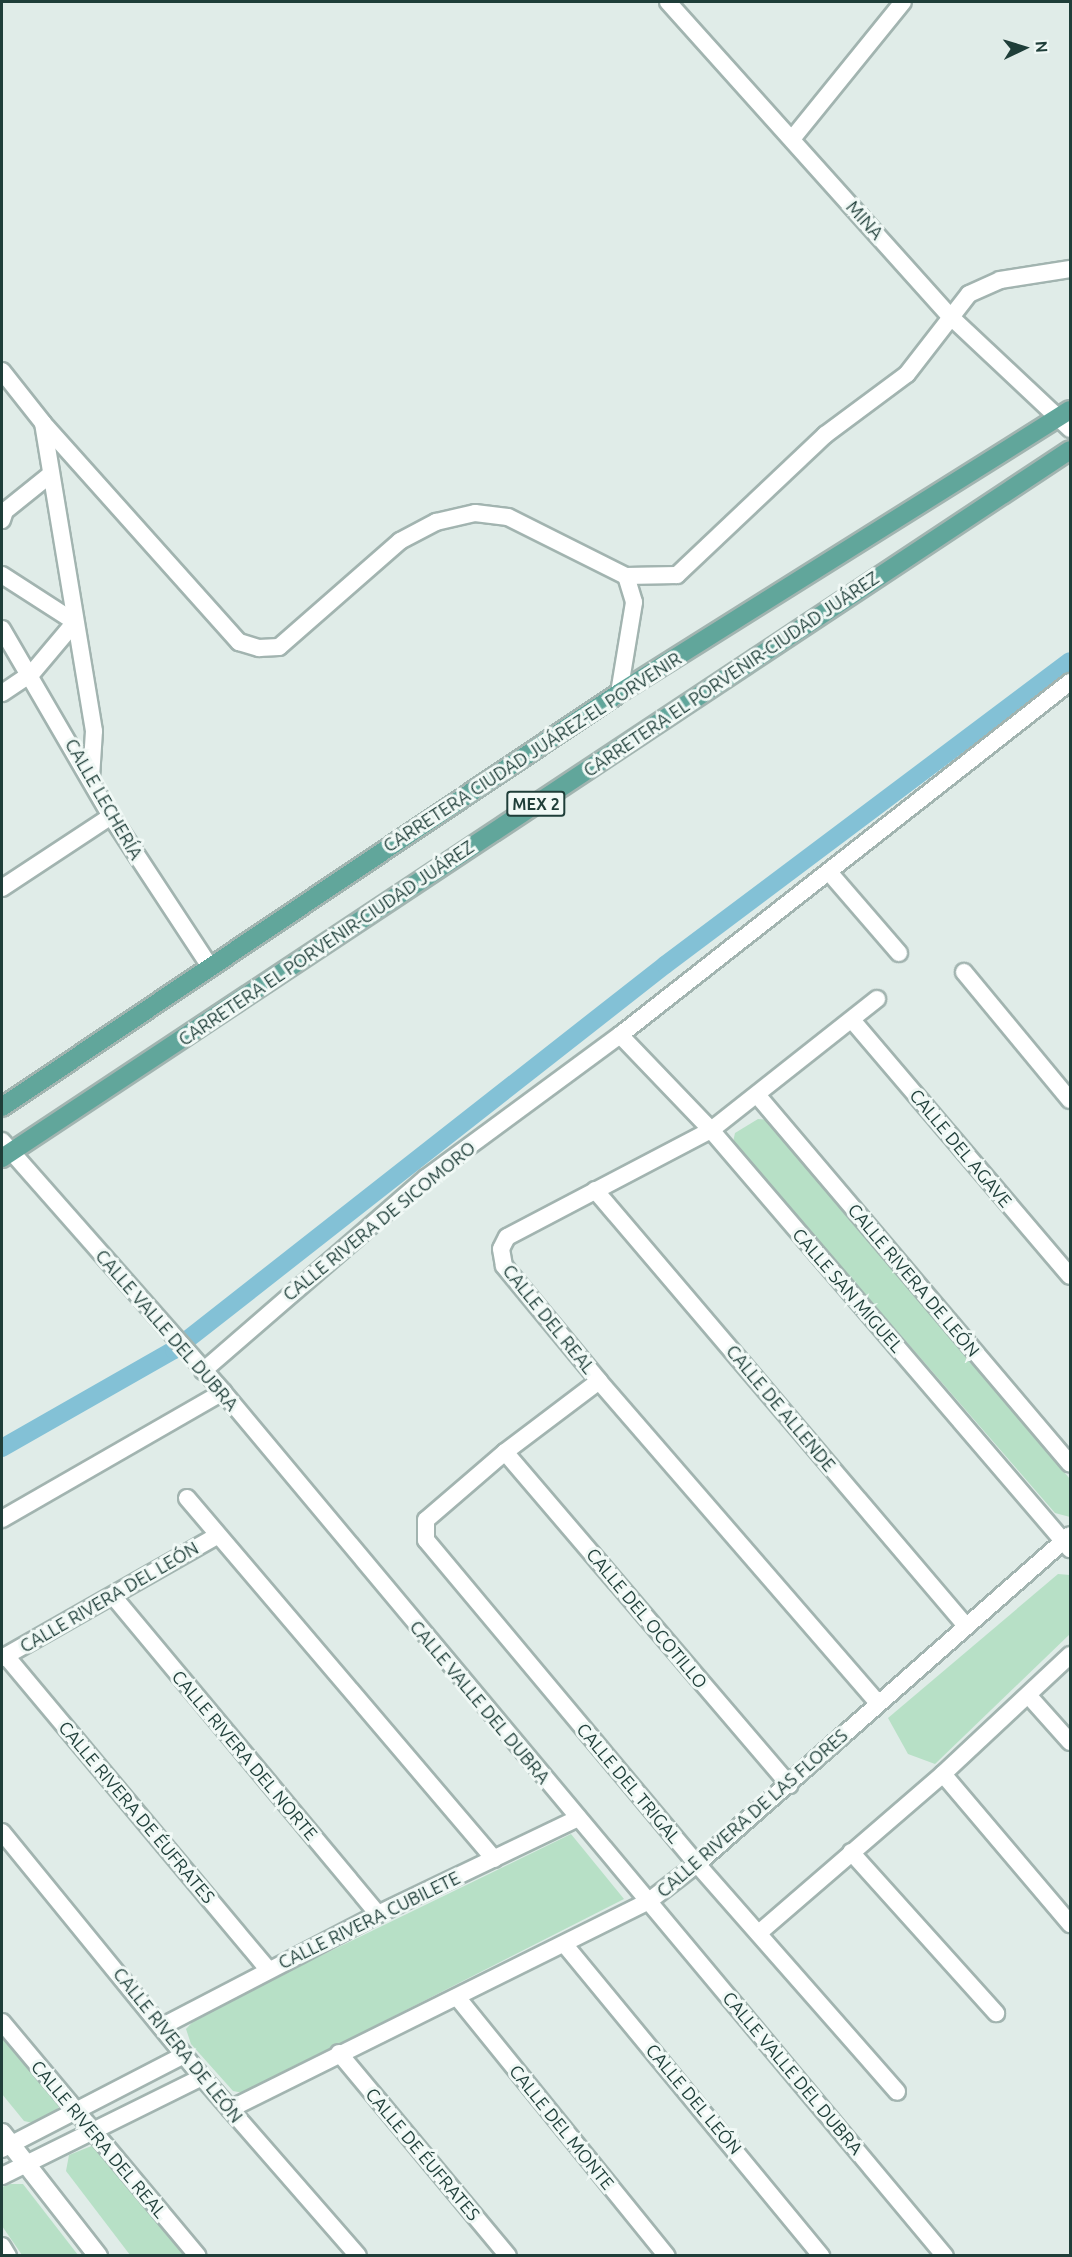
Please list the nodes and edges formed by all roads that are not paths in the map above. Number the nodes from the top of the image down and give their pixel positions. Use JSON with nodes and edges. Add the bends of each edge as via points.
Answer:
{"nodes":[{"id":1,"x":668,"y":2,"type":"edge"},
{"id":2,"x":903,"y":2,"type":"edge"},
{"id":3,"x":792,"y":139,"type":"junction"},
{"id":4,"x":1071,"y":269,"type":"edge"},
{"id":5,"x":952,"y":318,"type":"junction"},
{"id":6,"x":2,"y":370,"type":"edge"},
{"id":7,"x":1067,"y":419,"type":"edge"},
{"id":8,"x":43,"y":423,"type":"junction"},
{"id":9,"x":1071,"y":450,"type":"edge"},
{"id":10,"x":51,"y":474,"type":"junction"},
{"id":11,"x":3,"y":514,"type":"edge"},
{"id":12,"x":2,"y":575,"type":"edge"},
{"id":13,"x":626,"y":576,"type":"junction"},
{"id":14,"x":75,"y":622,"type":"junction"},
{"id":15,"x":2,"y":628,"type":"edge"},
{"id":16,"x":32,"y":673,"type":"junction"},
{"id":17,"x":1071,"y":682,"type":"edge"},
{"id":18,"x":2,"y":693,"type":"edge"},
{"id":19,"x":619,"y":693,"type":"junction"},
{"id":20,"x":91,"y":778,"type":"junction"},
{"id":21,"x":111,"y":816,"type":"junction"},
{"id":22,"x":829,"y":872,"type":"junction"},
{"id":23,"x":2,"y":888,"type":"edge"},
{"id":24,"x":899,"y":953,"type":"dead end"},
{"id":25,"x":211,"y":968,"type":"junction"},
{"id":26,"x":964,"y":972,"type":"dead end"},
{"id":27,"x":877,"y":999,"type":"dead end"},
{"id":28,"x":852,"y":1020,"type":"junction"},
{"id":29,"x":620,"y":1035,"type":"junction"},
{"id":30,"x":758,"y":1095,"type":"junction"},
{"id":31,"x":1071,"y":1100,"type":"edge"},
{"id":32,"x":2,"y":1107,"type":"edge"},
{"id":33,"x":711,"y":1130,"type":"junction"},
{"id":34,"x":5,"y":1150,"type":"edge"},
{"id":35,"x":595,"y":1190,"type":"junction"},
{"id":36,"x":1071,"y":1276,"type":"edge"},
{"id":37,"x":198,"y":1365,"type":"junction"},
{"id":38,"x":599,"y":1381,"type":"junction"},
{"id":39,"x":223,"y":1392,"type":"junction"},
{"id":40,"x":506,"y":1452,"type":"junction"},
{"id":41,"x":1071,"y":1464,"type":"edge"},
{"id":42,"x":187,"y":1498,"type":"dead end"},
{"id":43,"x":2,"y":1519,"type":"edge"},
{"id":44,"x":217,"y":1536,"type":"junction"},
{"id":45,"x":1068,"y":1542,"type":"edge"},
{"id":46,"x":113,"y":1596,"type":"junction"},
{"id":47,"x":966,"y":1626,"type":"junction"},
{"id":48,"x":1071,"y":1655,"type":"edge"},
{"id":49,"x":4,"y":1657,"type":"edge"},
{"id":50,"x":1028,"y":1695,"type":"junction"},
{"id":51,"x":878,"y":1703,"type":"junction"},
{"id":52,"x":1071,"y":1742,"type":"edge"},
{"id":53,"x":943,"y":1774,"type":"junction"},
{"id":54,"x":789,"y":1785,"type":"junction"},
{"id":55,"x":578,"y":1818,"type":"junction"},
{"id":56,"x":2,"y":1832,"type":"edge"},
{"id":57,"x":851,"y":1852,"type":"junction"},
{"id":58,"x":494,"y":1860,"type":"junction"},
{"id":59,"x":697,"y":1864,"type":"junction"},
{"id":60,"x":649,"y":1901,"type":"junction"},
{"id":61,"x":378,"y":1914,"type":"junction"},
{"id":62,"x":1071,"y":1924,"type":"edge"},
{"id":63,"x":760,"y":1932,"type":"junction"},
{"id":64,"x":565,"y":1945,"type":"junction"},
{"id":65,"x":268,"y":1969,"type":"junction"},
{"id":66,"x":457,"y":1997,"type":"junction"},
{"id":67,"x":996,"y":2013,"type":"dead end"},
{"id":68,"x":2,"y":2022,"type":"edge"},
{"id":69,"x":163,"y":2026,"type":"junction"},
{"id":70,"x":339,"y":2053,"type":"junction"},
{"id":71,"x":184,"y":2055,"type":"junction"},
{"id":72,"x":202,"y":2077,"type":"junction"},
{"id":73,"x":897,"y":2092,"type":"dead end"},
{"id":74,"x":230,"y":2109,"type":"junction"},
{"id":75,"x":76,"y":2112,"type":"junction"},
{"id":76,"x":92,"y":2132,"type":"junction"},
{"id":77,"x":5,"y":2143,"type":"edge"},
{"id":78,"x":26,"y":2164,"type":"junction"},
{"id":79,"x":2,"y":2176,"type":"edge"},
{"id":80,"x":2,"y":2246,"type":"edge"},
{"id":81,"x":8,"y":2256,"type":"edge"},
{"id":82,"x":98,"y":2256,"type":"edge"},
{"id":83,"x":198,"y":2256,"type":"edge"},
{"id":84,"x":358,"y":2256,"type":"edge"},
{"id":85,"x":508,"y":2256,"type":"edge"},
{"id":86,"x":667,"y":2256,"type":"edge"},
{"id":87,"x":820,"y":2256,"type":"edge"},
{"id":88,"x":945,"y":2256,"type":"edge"}],
"edges":[{"from":1,"to":3,"type":"street","name":"MINA"},
{"from":2,"to":3,"type":"street"},
{"from":3,"to":5,"type":"street","name":"MINA"},
{"from":4,"to":5,"type":"street","via":[[1000,280],[969,294]]},
{"from":5,"to":7,"type":"street","name":"MINA"},
{"from":5,"to":13,"type":"street","via":[[907,374],[825,435],[677,575]]},
{"from":6,"to":8,"type":"street"},
{"from":7,"to":19,"type":"main road","name":"CARRETERA CIUDAD JUÁREZ-EL PORVENIR","number":"MEX 2"},
{"from":8,"to":10,"type":"street"},
{"from":8,"to":13,"type":"street","via":[[238,642],[259,648],[279,647],[400,541],[436,522],[475,513],[508,517]]},
{"from":9,"to":34,"type":"main road","name":"CARRETERA EL PORVENIR-CIUDAD JUÁREZ","number":"MEX 2"},
{"from":10,"to":11,"type":"street"},
{"from":10,"to":14,"type":"street"},
{"from":12,"to":14,"type":"street"},
{"from":13,"to":19,"type":"street","via":[[634,602]]},
{"from":14,"to":16,"type":"street"},
{"from":14,"to":20,"type":"street","via":[[94,731]]},
{"from":15,"to":16,"type":"street","name":"CALLE LECHERÍA"},
{"from":16,"to":18,"type":"street"},
{"from":16,"to":20,"type":"street","name":"CALLE LECHERÍA"},
{"from":17,"to":22,"type":"street","name":"CALLE RIVERA DE SICOMORO"},
{"from":19,"to":25,"type":"main road","name":"CARRETERA CIUDAD JUÁREZ-EL PORVENIR","number":"MEX 2"},
{"from":20,"to":21,"type":"street","name":"CALLE LECHERÍA"},
{"from":21,"to":23,"type":"street"},
{"from":21,"to":25,"type":"street","name":"CALLE LECHERÍA"},
{"from":22,"to":24,"type":"street"},
{"from":22,"to":29,"type":"street","name":"CALLE RIVERA DE SICOMORO"},
{"from":25,"to":32,"type":"main road","name":"CARRETERA CIUDAD JUÁREZ-EL PORVENIR","number":"MEX 2"},
{"from":26,"to":31,"type":"street"},
{"from":27,"to":28,"type":"street","name":"CALLE DEL REAL"},
{"from":28,"to":30,"type":"street","name":"CALLE DEL REAL"},
{"from":28,"to":36,"type":"street","name":"CALLE DEL AGAVE"},
{"from":29,"to":33,"type":"street","name":"CALLE SAN MIGUEL"},
{"from":29,"to":37,"type":"street","name":"CALLE RIVERA DE SICOMORO","via":[[426,1178]]},
{"from":30,"to":33,"type":"street","name":"CALLE DEL REAL"},
{"from":30,"to":41,"type":"street","name":"CALLE RIVERA DE LEÓN"},
{"from":33,"to":35,"type":"street","name":"CALLE DEL REAL"},
{"from":33,"to":45,"type":"street","name":"CALLE SAN MIGUEL"},
{"from":34,"to":37,"type":"street","name":"CALLE VALLE DEL DUBRA"},
{"from":35,"to":38,"type":"street","name":"CALLE DEL REAL","via":[[507,1237],[501,1257]]},
{"from":35,"to":47,"type":"street","name":"CALLE DE ALLENDE"},
{"from":37,"to":39,"type":"street","name":"CALLE VALLE DEL DUBRA"},
{"from":38,"to":40,"type":"street"},
{"from":38,"to":51,"type":"street","name":"CALLE DEL REAL"},
{"from":39,"to":43,"type":"street"},
{"from":39,"to":55,"type":"street","name":"CALLE VALLE DEL DUBRA"},
{"from":40,"to":54,"type":"street","name":"CALLE DEL OCOTILLO"},
{"from":40,"to":59,"type":"street","name":"CALLE DEL TRIGAL","via":[[426,1520],[426,1540]]},
{"from":42,"to":44,"type":"street"},
{"from":44,"to":46,"type":"street","name":"CALLE RIVERA DEL LEÓN"},
{"from":44,"to":58,"type":"street"},
{"from":45,"to":47,"type":"street","name":"CALLE RIVERA DE LAS FLORES"},
{"from":46,"to":49,"type":"street","name":"CALLE RIVERA DEL LEÓN"},
{"from":46,"to":61,"type":"street","name":"CALLE RIVERA DEL NORTE"},
{"from":47,"to":51,"type":"street","name":"CALLE RIVERA DE LAS FLORES"},
{"from":48,"to":50,"type":"street"},
{"from":49,"to":65,"type":"street","name":"CALLE RIVERA DE ÉUFRATES"},
{"from":50,"to":52,"type":"street"},
{"from":50,"to":53,"type":"street"},
{"from":51,"to":54,"type":"street","name":"CALLE RIVERA DE LAS FLORES"},
{"from":53,"to":57,"type":"street"},
{"from":53,"to":62,"type":"street"},
{"from":54,"to":59,"type":"street","name":"CALLE RIVERA DE LAS FLORES"},
{"from":55,"to":58,"type":"street","name":"CALLE RIVERA CUBILETE"},
{"from":55,"to":60,"type":"street","name":"CALLE VALLE DEL DUBRA"},
{"from":56,"to":69,"type":"street","name":"CALLE RIVERA DE LEÓN"},
{"from":57,"to":63,"type":"street"},
{"from":57,"to":67,"type":"street"},
{"from":58,"to":61,"type":"street","name":"CALLE RIVERA CUBILETE"},
{"from":59,"to":60,"type":"street","name":"CALLE RIVERA DE LAS FLORES"},
{"from":59,"to":63,"type":"street","name":"CALLE DEL TRIGAL"},
{"from":60,"to":64,"type":"street","name":"CALLE RIVERA DE LAS FLORES"},
{"from":60,"to":88,"type":"street","name":"CALLE VALLE DEL DUBRA"},
{"from":61,"to":65,"type":"street","name":"CALLE RIVERA CUBILETE"},
{"from":63,"to":73,"type":"street","name":"CALLE DEL TRIGAL"},
{"from":64,"to":66,"type":"street","name":"CALLE RIVERA DE LAS FLORES"},
{"from":64,"to":87,"type":"street","name":"CALLE DEL LEÓN"},
{"from":65,"to":69,"type":"street","name":"CALLE RIVERA CUBILETE"},
{"from":66,"to":70,"type":"street","name":"CALLE RIVERA DE LAS FLORES"},
{"from":66,"to":86,"type":"street","name":"CALLE DEL MONTE"},
{"from":68,"to":75,"type":"street","name":"CALLE RIVERA DEL REAL"},
{"from":69,"to":71,"type":"street","name":"CALLE RIVERA DE LEÓN"},
{"from":70,"to":74,"type":"street","name":"CALLE RIVERA DE LAS FLORES"},
{"from":70,"to":85,"type":"street","name":"CALLE DE ÉUFRATES"},
{"from":71,"to":72,"type":"street","name":"CALLE RIVERA DE LEÓN"},
{"from":71,"to":75,"type":"street"},
{"from":72,"to":74,"type":"street","name":"CALLE RIVERA DE LEÓN"},
{"from":72,"to":76,"type":"street"},
{"from":74,"to":84,"type":"street","name":"CALLE RIVERA DE LEÓN"},
{"from":75,"to":76,"type":"street","name":"CALLE RIVERA DEL REAL"},
{"from":75,"to":77,"type":"street"},
{"from":76,"to":78,"type":"street"},
{"from":76,"to":83,"type":"street","name":"CALLE RIVERA DEL REAL"},
{"from":77,"to":78,"type":"street"},
{"from":78,"to":79,"type":"street"},
{"from":78,"to":82,"type":"street"},
{"from":80,"to":81,"type":"street"}]}
